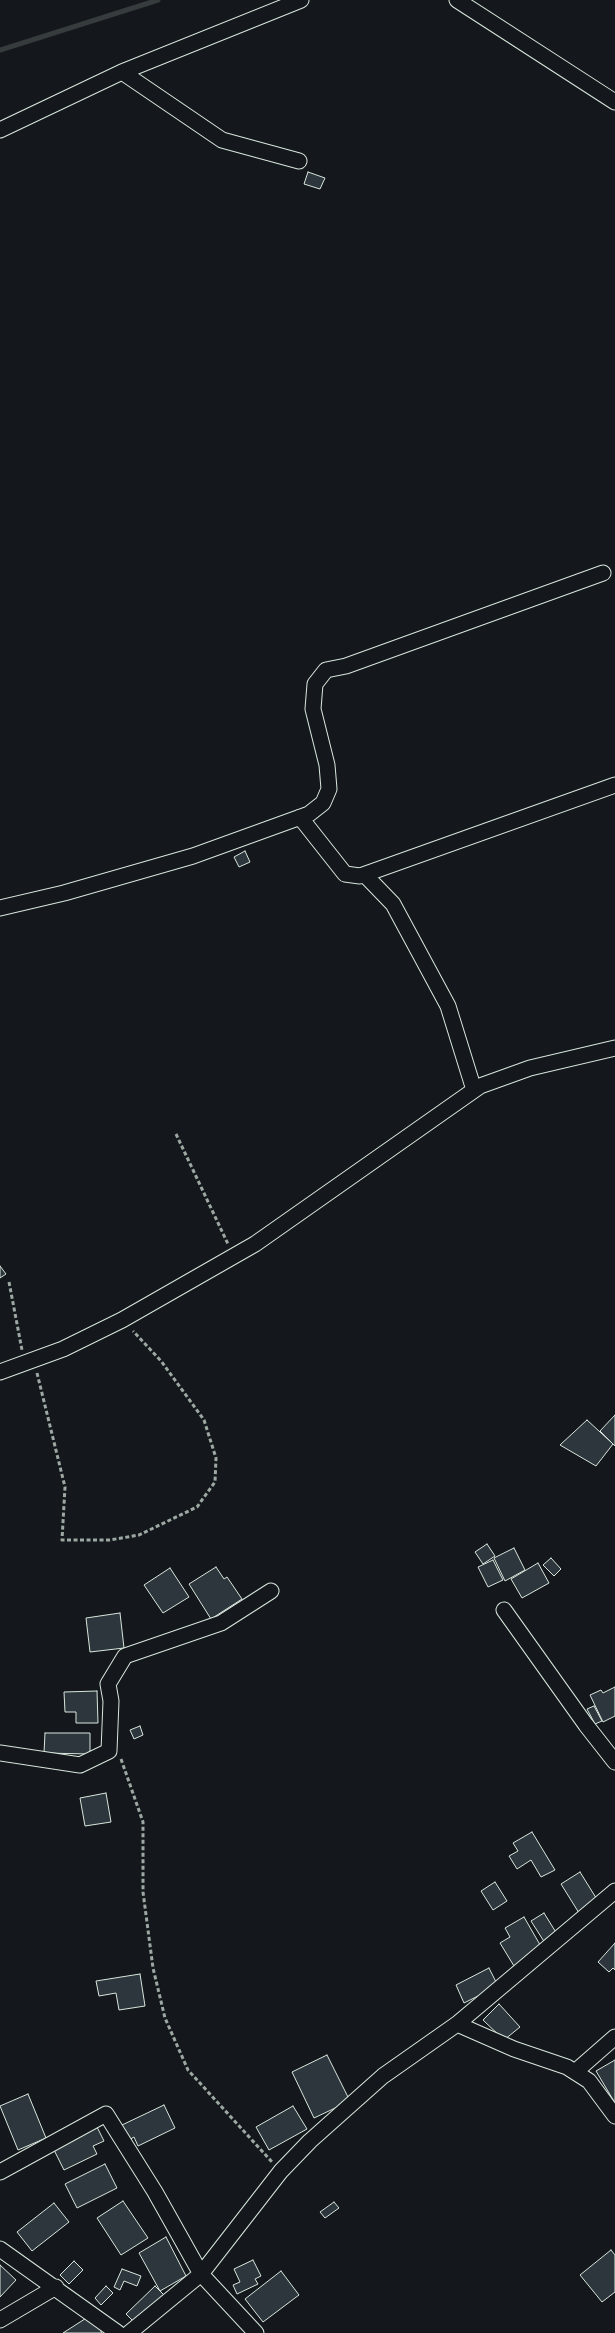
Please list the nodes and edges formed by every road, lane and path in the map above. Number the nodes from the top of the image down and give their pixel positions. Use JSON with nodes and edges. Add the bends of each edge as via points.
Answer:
{"nodes":[{"id":1,"x":301,"y":0,"type":"edge"},
{"id":2,"x":457,"y":0,"type":"edge"},
{"id":3,"x":122,"y":72,"type":"junction"},
{"id":4,"x":615,"y":102,"type":"edge"},
{"id":5,"x":0,"y":130,"type":"edge"},
{"id":6,"x":298,"y":162,"type":"dead end"},
{"id":7,"x":603,"y":573,"type":"dead end"},
{"id":8,"x":615,"y":785,"type":"edge"},
{"id":9,"x":300,"y":817,"type":"junction"},
{"id":10,"x":365,"y":875,"type":"junction"},
{"id":11,"x":0,"y":908,"type":"edge"},
{"id":12,"x":615,"y":1048,"type":"edge"},
{"id":13,"x":474,"y":1090,"type":"junction"},
{"id":14,"x":176,"y":1134,"type":"dead end"},
{"id":15,"x":234,"y":1256,"type":"junction"},
{"id":16,"x":9,"y":1282,"type":"dead end"},
{"id":17,"x":122,"y":1320,"type":"junction"},
{"id":18,"x":29,"y":1361,"type":"junction"},
{"id":19,"x":0,"y":1372,"type":"edge"},
{"id":20,"x":272,"y":1591,"type":"dead end"},
{"id":21,"x":504,"y":1610,"type":"dead end"},
{"id":22,"x":109,"y":1751,"type":"junction"},
{"id":23,"x":0,"y":1753,"type":"edge"},
{"id":24,"x":615,"y":1762,"type":"edge"},
{"id":25,"x":615,"y":1892,"type":"edge"},
{"id":26,"x":457,"y":2024,"type":"junction"},
{"id":27,"x":615,"y":2037,"type":"edge"},
{"id":28,"x":575,"y":2072,"type":"junction"},
{"id":29,"x":615,"y":2116,"type":"edge"},
{"id":30,"x":280,"y":2171,"type":"junction"},
{"id":31,"x":0,"y":2172,"type":"edge"},
{"id":32,"x":0,"y":2249,"type":"edge"},
{"id":33,"x":201,"y":2274,"type":"junction"},
{"id":34,"x":56,"y":2287,"type":"junction"},
{"id":35,"x":0,"y":2320,"type":"edge"},
{"id":36,"x":118,"y":2333,"type":"edge"},
{"id":37,"x":129,"y":2333,"type":"edge"},
{"id":38,"x":256,"y":2333,"type":"edge"}],
"edges":[{"from":1,"to":3,"type":"street"},
{"from":2,"to":4,"type":"street"},
{"from":3,"to":5,"type":"street"},
{"from":3,"to":6,"type":"street","via":[[222,140]]},
{"from":7,"to":9,"type":"street","via":[[346,666],[326,670],[315,684],[313,709],[327,765],[329,789],[323,803],[310,814]]},
{"from":8,"to":10,"type":"street"},
{"from":9,"to":10,"type":"street","via":[[345,874]]},
{"from":9,"to":11,"type":"street","via":[[193,856]]},
{"from":10,"to":13,"type":"street","via":[[393,904],[448,1006]]},
{"from":12,"to":13,"type":"street","via":[[530,1068]]},
{"from":13,"to":15,"type":"street"},
{"from":14,"to":15,"type":"path"},
{"from":15,"to":17,"type":"street"},
{"from":16,"to":18,"type":"path"},
{"from":17,"to":18,"type":"street","via":[[63,1349]]},
{"from":17,"to":18,"type":"path","via":[[161,1360],[204,1420],[216,1458],[215,1482],[198,1507],[139,1535],[110,1540],[62,1540],[65,1487],[43,1392]]},
{"from":18,"to":19,"type":"street"},
{"from":20,"to":22,"type":"street","via":[[221,1623],[125,1656],[108,1684],[111,1701]]},
{"from":21,"to":24,"type":"street"},
{"from":22,"to":23,"type":"street","via":[[80,1765]]},
{"from":22,"to":30,"type":"path","via":[[121,1758],[143,1822],[143,1892],[152,1968],[165,2018],[188,2070]]},
{"from":25,"to":26,"type":"street"},
{"from":26,"to":28,"type":"street","via":[[514,2050]]},
{"from":26,"to":30,"type":"street","via":[[383,2076]]},
{"from":27,"to":28,"type":"street"},
{"from":28,"to":29,"type":"street","via":[[589,2081]]},
{"from":30,"to":33,"type":"street"},
{"from":31,"to":33,"type":"street","via":[[106,2114]]},
{"from":32,"to":34,"type":"street"},
{"from":33,"to":37,"type":"street"},
{"from":33,"to":38,"type":"street"},
{"from":34,"to":35,"type":"street"},
{"from":34,"to":36,"type":"street"}]}
